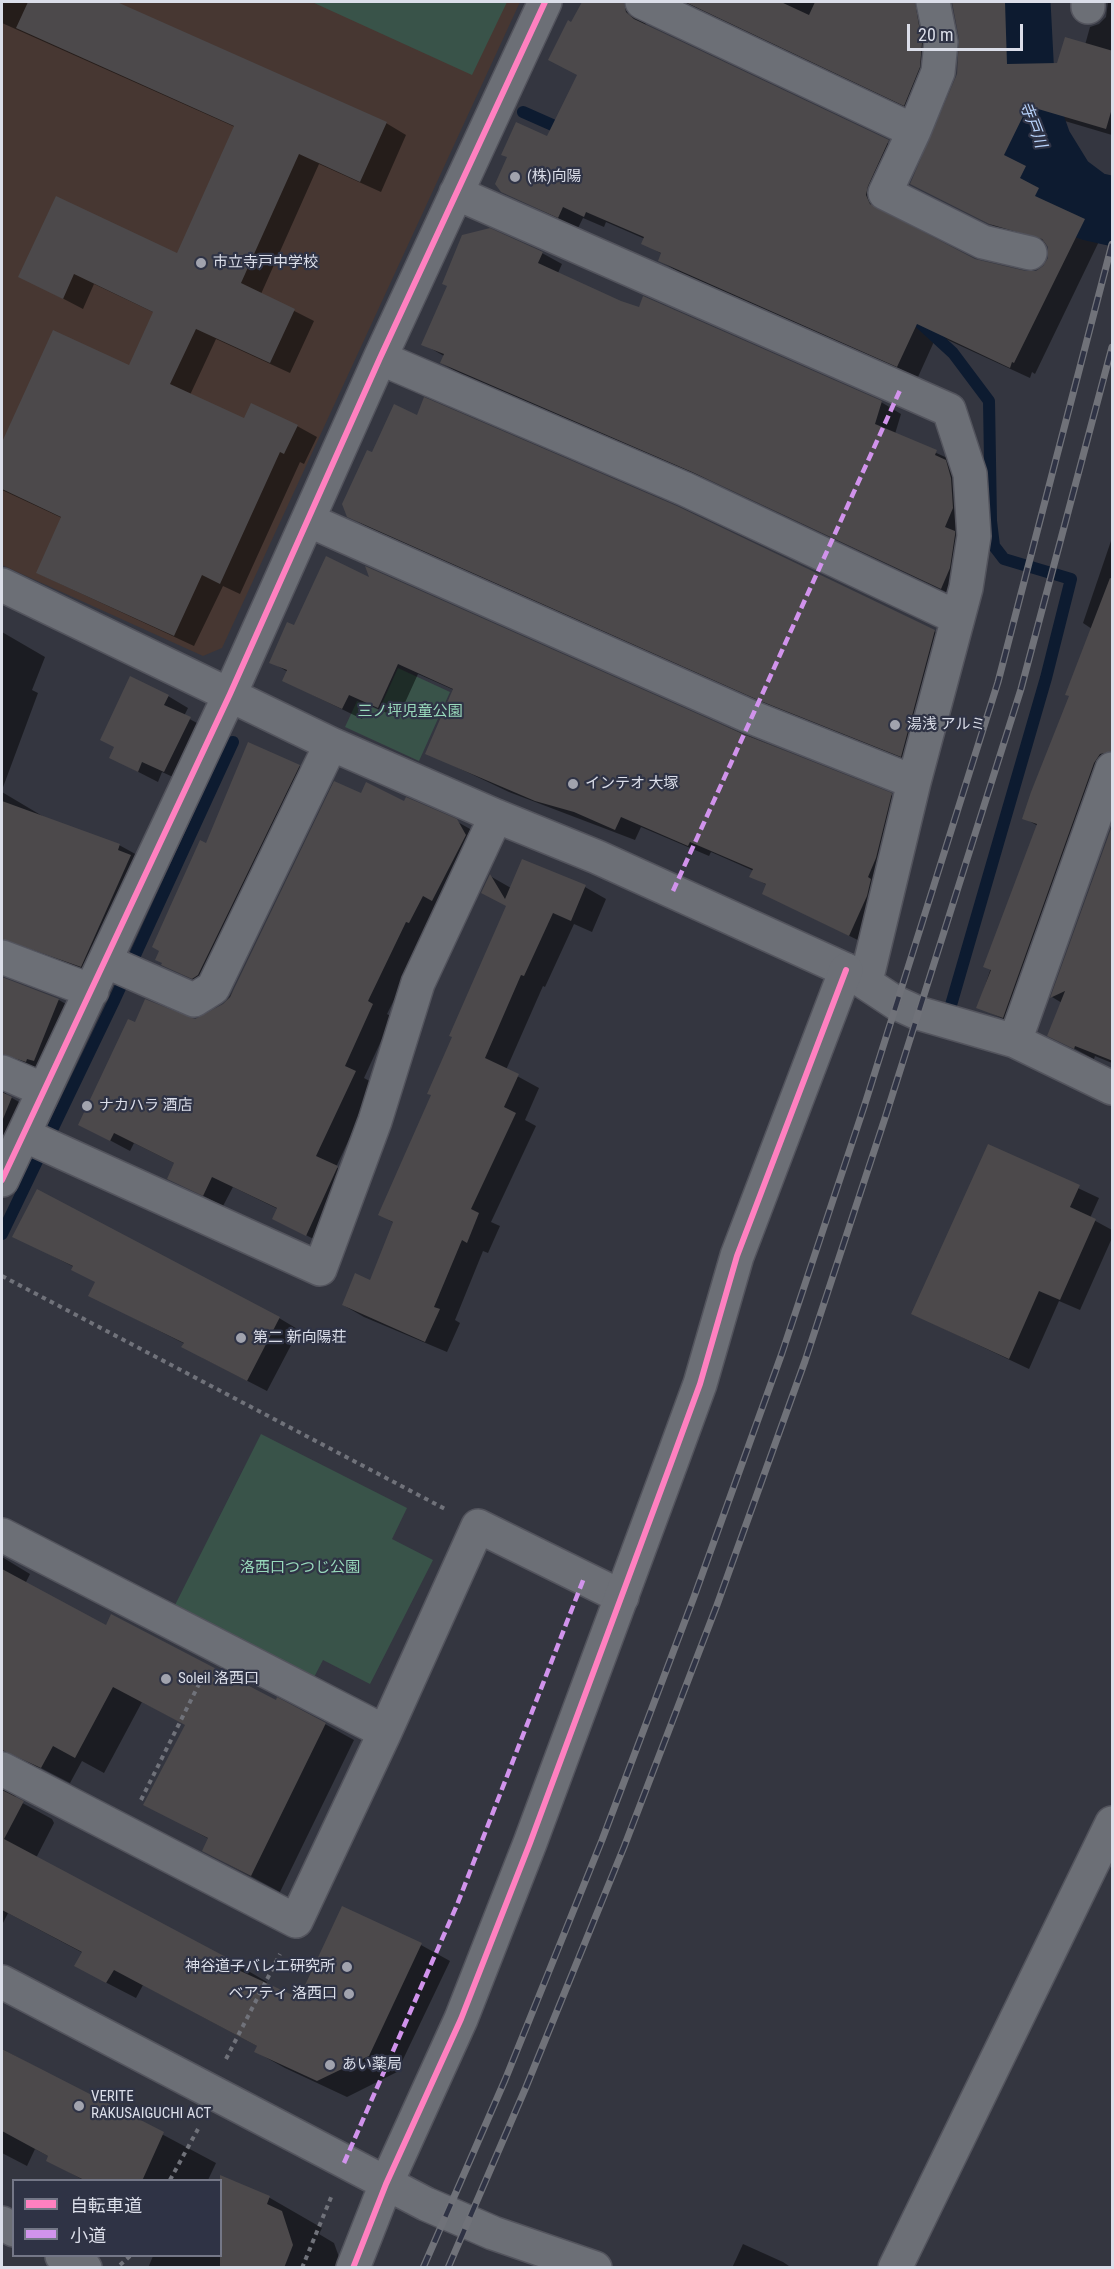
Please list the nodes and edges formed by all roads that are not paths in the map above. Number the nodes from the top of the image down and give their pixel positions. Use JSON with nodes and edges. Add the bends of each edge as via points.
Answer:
{"nodes":[{"id":1,"x":545,"y":2,"type":"edge"},
{"id":2,"x":642,"y":2,"type":"edge"},
{"id":3,"x":933,"y":2,"type":"edge"},
{"id":4,"x":915,"y":131,"type":"junction"},
{"id":5,"x":456,"y":193,"type":"junction"},
{"id":6,"x":1030,"y":253,"type":"dead end"},
{"id":7,"x":381,"y":357,"type":"junction"},
{"id":8,"x":308,"y":520,"type":"junction"},
{"id":9,"x":2,"y":585,"type":"edge"},
{"id":10,"x":958,"y":618,"type":"junction"},
{"id":11,"x":230,"y":694,"type":"junction"},
{"id":12,"x":331,"y":744,"type":"junction"},
{"id":13,"x":1113,"y":769,"type":"edge"},
{"id":14,"x":914,"y":782,"type":"junction"},
{"id":15,"x":496,"y":816,"type":"junction"},
{"id":16,"x":2,"y":957,"type":"edge"},
{"id":17,"x":105,"y":961,"type":"junction"},
{"id":18,"x":856,"y":976,"type":"junction"},
{"id":19,"x":92,"y":991,"type":"junction"},
{"id":20,"x":1015,"y":1041,"type":"junction"},
{"id":21,"x":2,"y":1072,"type":"edge"},
{"id":22,"x":1113,"y":1088,"type":"edge"},
{"id":23,"x":44,"y":1090,"type":"junction"},
{"id":24,"x":24,"y":1135,"type":"junction"},
{"id":25,"x":2,"y":1180,"type":"edge"},
{"id":26,"x":2,"y":1535,"type":"edge"},
{"id":27,"x":621,"y":1597,"type":"junction"},
{"id":28,"x":385,"y":1732,"type":"junction"},
{"id":29,"x":2,"y":1769,"type":"edge"},
{"id":30,"x":1113,"y":1823,"type":"edge"},
{"id":31,"x":2,"y":1982,"type":"edge"},
{"id":32,"x":386,"y":2184,"type":"junction"},
{"id":33,"x":64,"y":2257,"type":"edge"},
{"id":34,"x":85,"y":2268,"type":"edge"},
{"id":35,"x":353,"y":2268,"type":"edge"},
{"id":36,"x":595,"y":2268,"type":"edge"},
{"id":37,"x":894,"y":2268,"type":"edge"}],
"edges":[{"from":1,"to":5,"type":"street"},
{"from":2,"to":4,"type":"street"},
{"from":3,"to":4,"type":"street","via":[[941,42],[938,72]]},
{"from":4,"to":6,"type":"street","via":[[885,193],[982,242]]},
{"from":5,"to":7,"type":"street"},
{"from":5,"to":10,"type":"street","via":[[949,410],[970,474],[974,536]]},
{"from":7,"to":8,"type":"street"},
{"from":7,"to":10,"type":"street","via":[[685,489]]},
{"from":8,"to":11,"type":"street"},
{"from":8,"to":14,"type":"street","via":[[751,717]]},
{"from":9,"to":11,"type":"street"},
{"from":10,"to":14,"type":"street"},
{"from":11,"to":12,"type":"street"},
{"from":11,"to":17,"type":"street"},
{"from":12,"to":15,"type":"street"},
{"from":12,"to":17,"type":"street","via":[[213,988],[194,1000]]},
{"from":13,"to":20,"type":"street"},
{"from":14,"to":18,"type":"street"},
{"from":15,"to":18,"type":"street","via":[[597,857]]},
{"from":15,"to":24,"type":"street","via":[[418,982],[375,1121],[320,1269]]},
{"from":16,"to":19,"type":"street"},
{"from":17,"to":19,"type":"street"},
{"from":18,"to":20,"type":"street","via":[[918,1013]]},
{"from":18,"to":27,"type":"street","via":[[737,1256],[700,1384]]},
{"from":19,"to":23,"type":"street"},
{"from":20,"to":22,"type":"street"},
{"from":21,"to":23,"type":"street"},
{"from":23,"to":24,"type":"street"},
{"from":24,"to":25,"type":"street"},
{"from":26,"to":28,"type":"street"},
{"from":27,"to":28,"type":"street","via":[[478,1526]]},
{"from":27,"to":32,"type":"street","via":[[460,2019]]},
{"from":28,"to":29,"type":"street","via":[[296,1921]]},
{"from":30,"to":37,"type":"street"},
{"from":31,"to":32,"type":"street"},
{"from":32,"to":35,"type":"street"},
{"from":32,"to":36,"type":"street","via":[[493,2233]]},
{"from":33,"to":34,"type":"street"}]}
